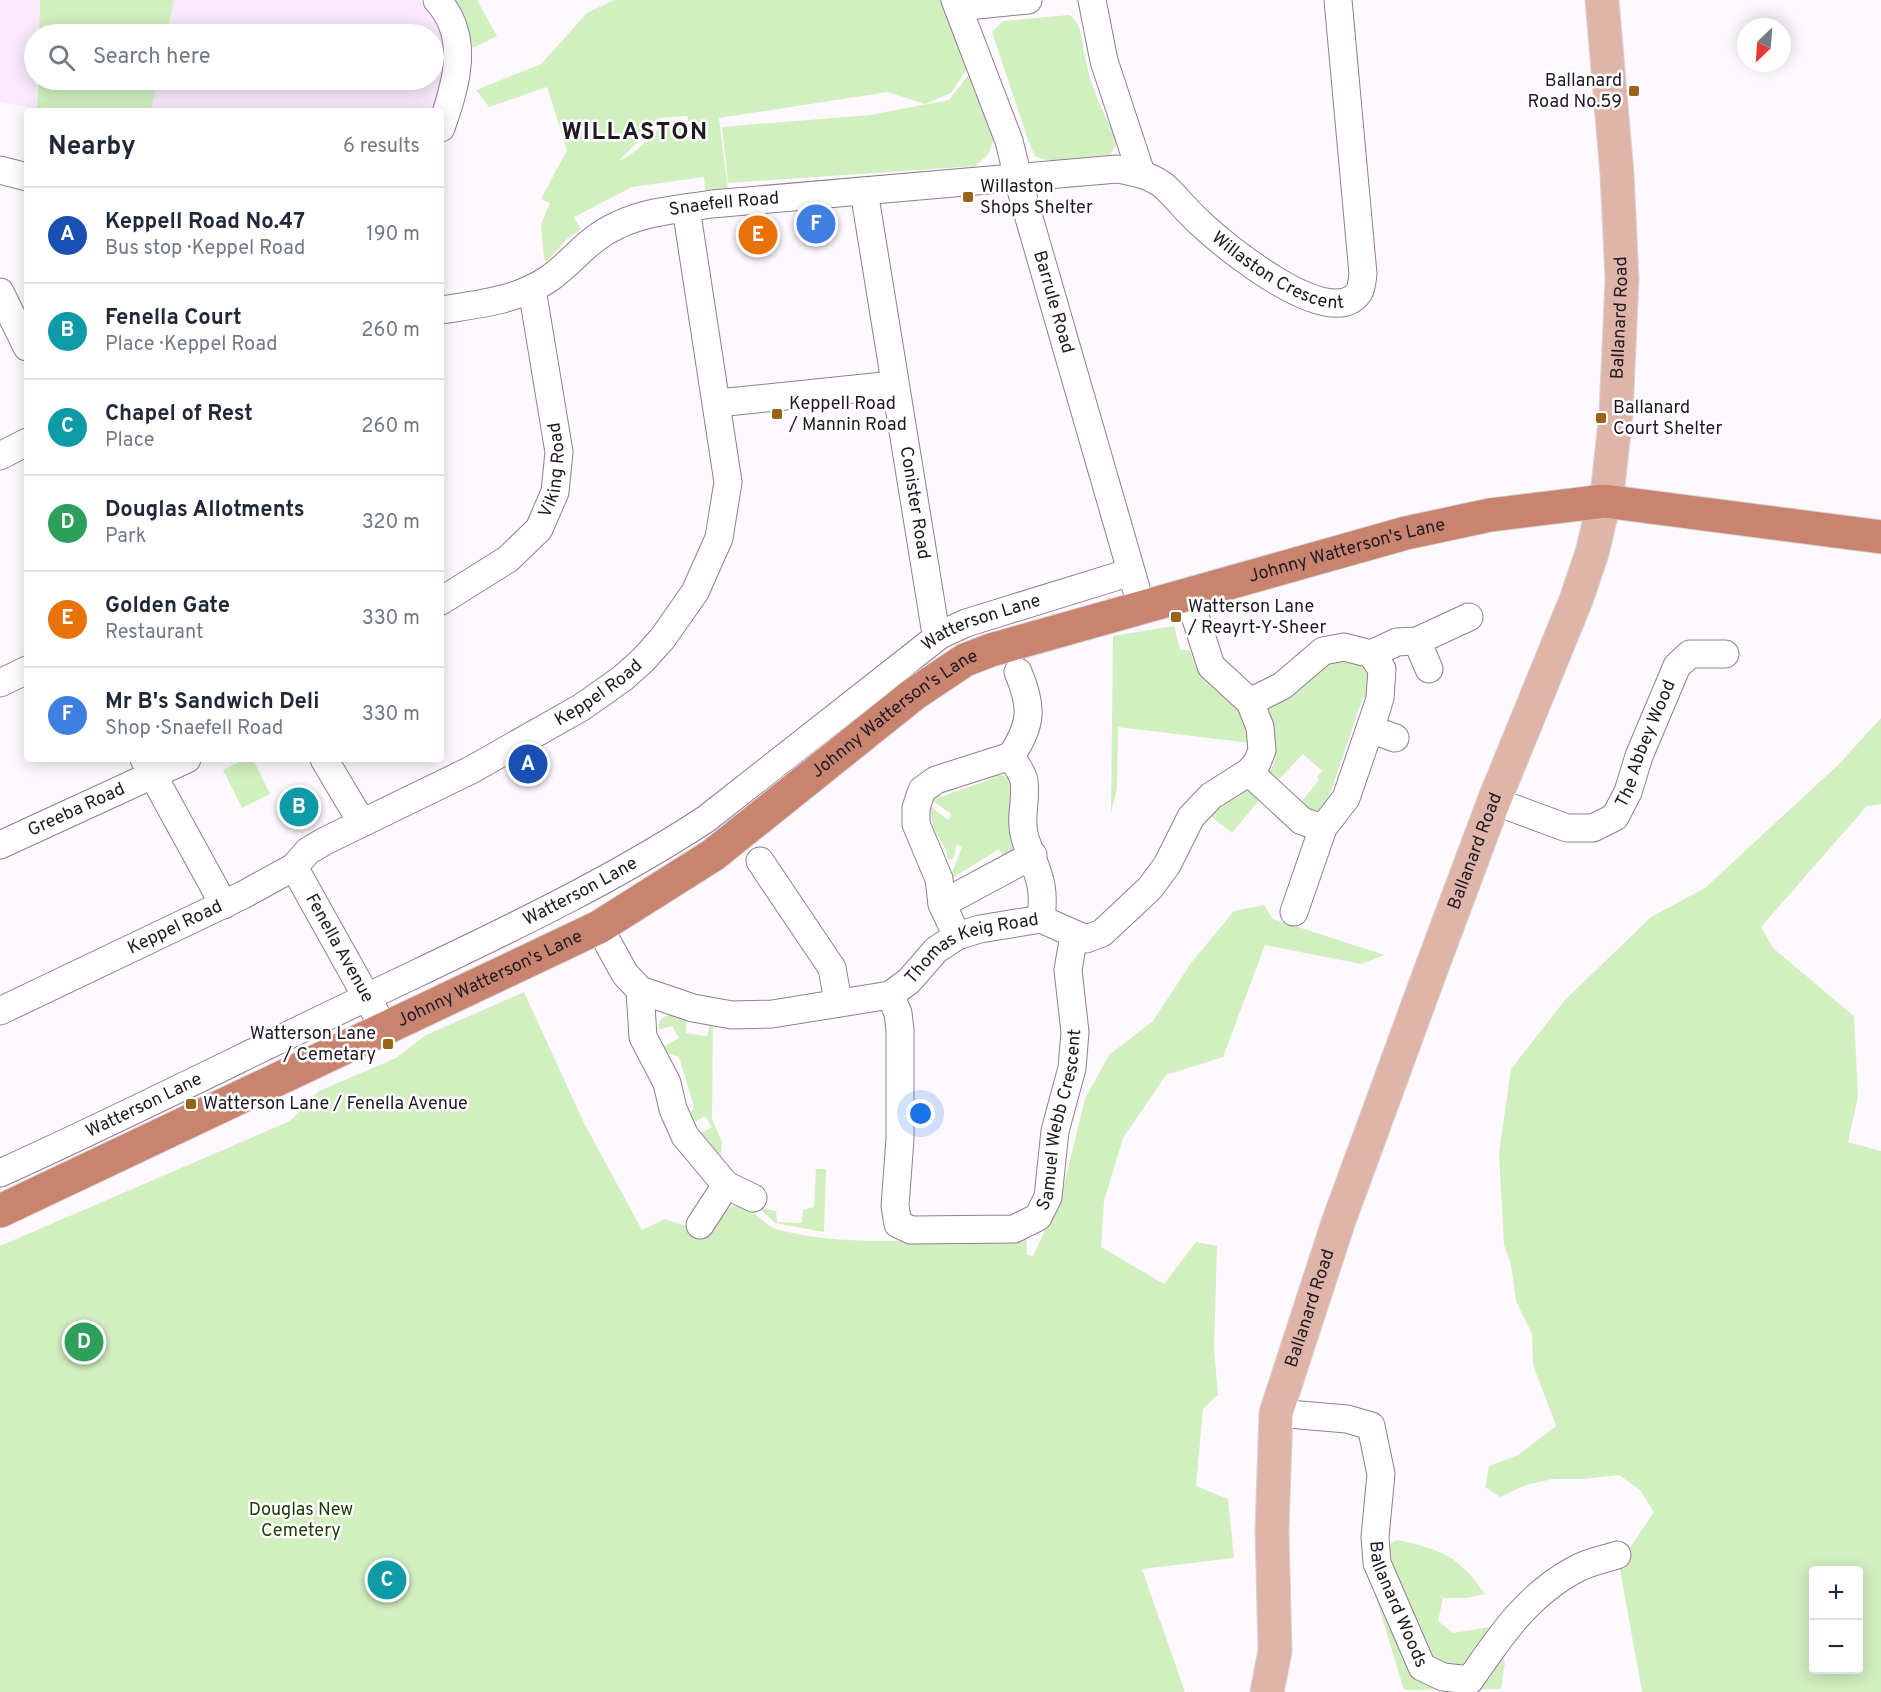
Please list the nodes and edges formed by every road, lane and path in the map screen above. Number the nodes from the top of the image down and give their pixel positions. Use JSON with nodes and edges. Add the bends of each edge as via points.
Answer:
{"nodes":[{"id":1,"x":437,"y":0,"type":"edge"},
{"id":2,"x":1028,"y":0,"type":"edge"},
{"id":3,"x":1092,"y":0,"type":"edge"},
{"id":4,"x":1338,"y":0,"type":"edge"},
{"id":5,"x":1602,"y":0,"type":"edge"},
{"id":6,"x":957,"y":4,"type":"edge"},
{"id":7,"x":444,"y":118,"type":"edge"},
{"id":8,"x":0,"y":170,"type":"edge"},
{"id":9,"x":1141,"y":173,"type":"junction"},
{"id":10,"x":24,"y":176,"type":"edge"},
{"id":11,"x":1018,"y":177,"type":"junction"},
{"id":12,"x":864,"y":191,"type":"junction"},
{"id":13,"x":686,"y":208,"type":"junction"},
{"id":14,"x":532,"y":289,"type":"junction"},
{"id":15,"x":0,"y":292,"type":"edge"},
{"id":16,"x":444,"y":310,"type":"edge"},
{"id":17,"x":24,"y":340,"type":"edge"},
{"id":18,"x":893,"y":385,"type":"junction"},
{"id":19,"x":718,"y":403,"type":"junction"},
{"id":20,"x":24,"y":444,"type":"edge"},
{"id":21,"x":0,"y":456,"type":"edge"},
{"id":22,"x":1604,"y":501,"type":"junction"},
{"id":23,"x":1881,"y":537,"type":"edge"},
{"id":24,"x":1131,"y":572,"type":"junction"},
{"id":25,"x":1188,"y":594,"type":"junction"},
{"id":26,"x":444,"y":599,"type":"edge"},
{"id":27,"x":1142,"y":607,"type":"junction"},
{"id":28,"x":1469,"y":617,"type":"dead end"},
{"id":29,"x":940,"y":635,"type":"junction"},
{"id":30,"x":1417,"y":641,"type":"junction"},
{"id":31,"x":1371,"y":654,"type":"junction"},
{"id":32,"x":1725,"y":654,"type":"dead end"},
{"id":33,"x":1429,"y":669,"type":"dead end"},
{"id":34,"x":24,"y":671,"type":"edge"},
{"id":35,"x":0,"y":682,"type":"edge"},
{"id":36,"x":1017,"y":684,"type":"dead end"},
{"id":37,"x":1250,"y":702,"type":"junction"},
{"id":38,"x":1011,"y":756,"type":"junction"},
{"id":39,"x":170,"y":762,"type":"edge"},
{"id":40,"x":326,"y":762,"type":"edge"},
{"id":41,"x":148,"y":766,"type":"edge"},
{"id":42,"x":1249,"y":772,"type":"junction"},
{"id":43,"x":1494,"y":801,"type":"junction"},
{"id":44,"x":362,"y":823,"type":"junction"},
{"id":45,"x":1323,"y":828,"type":"junction"},
{"id":46,"x":0,"y":845,"type":"edge"},
{"id":47,"x":1033,"y":855,"type":"junction"},
{"id":48,"x":294,"y":867,"type":"junction"},
{"id":49,"x":767,"y":877,"type":"dead end"},
{"id":50,"x":942,"y":904,"type":"junction"},
{"id":51,"x":225,"y":905,"type":"junction"},
{"id":52,"x":1294,"y":912,"type":"dead end"},
{"id":53,"x":1041,"y":920,"type":"junction"},
{"id":54,"x":599,"y":927,"type":"junction"},
{"id":55,"x":1074,"y":935,"type":"junction"},
{"id":56,"x":957,"y":936,"type":"junction"},
{"id":57,"x":640,"y":990,"type":"junction"},
{"id":58,"x":890,"y":995,"type":"junction"},
{"id":59,"x":368,"y":997,"type":"junction"},
{"id":60,"x":838,"y":1001,"type":"junction"},
{"id":61,"x":0,"y":1011,"type":"edge"},
{"id":62,"x":386,"y":1030,"type":"junction"},
{"id":63,"x":0,"y":1173,"type":"edge"},
{"id":64,"x":726,"y":1185,"type":"junction"},
{"id":65,"x":753,"y":1198,"type":"dead end"},
{"id":66,"x":0,"y":1211,"type":"edge"},
{"id":67,"x":700,"y":1225,"type":"dead end"},
{"id":68,"x":1276,"y":1413,"type":"junction"},
{"id":69,"x":1617,"y":1555,"type":"dead end"},
{"id":70,"x":1267,"y":1692,"type":"edge"}],
"edges":[{"from":1,"to":7,"type":"street","via":[[452,20],[459,47],[457,72]]},
{"from":2,"to":6,"type":"street"},
{"from":3,"to":9,"type":"street","via":[[1104,61]]},
{"from":4,"to":9,"type":"street","name":"Willaston Crescent","via":[[1363,274],[1360,290],[1351,300],[1336,304],[1319,302],[1287,286],[1244,258],[1200,223],[1163,185]]},
{"from":5,"to":22,"type":"main road","name":"Ballanard Road","via":[[1622,279],[1616,414]]},
{"from":6,"to":11,"type":"street","name":"Barrule Road","via":[[1009,141]]},
{"from":8,"to":10,"type":"street"},
{"from":9,"to":11,"type":"street","name":"Snaefell Road","via":[[1117,169]]},
{"from":11,"to":12,"type":"street","name":"Snaefell Road"},
{"from":11,"to":24,"type":"street","name":"Barrule Road"},
{"from":12,"to":13,"type":"street","name":"Snaefell Road"},
{"from":12,"to":18,"type":"street","name":"Conister Road"},
{"from":13,"to":14,"type":"street","name":"Snaefell Road","via":[[644,216],[593,238]]},
{"from":13,"to":19,"type":"street","name":"Keppel Road"},
{"from":14,"to":16,"type":"street","name":"Snaefell Road","via":[[497,302]]},
{"from":14,"to":26,"type":"street","name":"Viking Road","via":[[559,452],[555,492],[538,529],[508,559]]},
{"from":15,"to":17,"type":"street"},
{"from":18,"to":19,"type":"street"},
{"from":18,"to":29,"type":"street","name":"Conister Road","via":[[935,628]]},
{"from":19,"to":44,"type":"street","name":"Keppel Road","via":[[728,482],[718,538],[695,592],[662,639],[623,678],[582,707],[471,770]]},
{"from":20,"to":21,"type":"street"},
{"from":22,"to":23,"type":"highway","name":"Johnny Watterson's Lane"},
{"from":22,"to":25,"type":"highway","name":"Johnny Watterson's Lane","via":[[1490,515],[1406,533]]},
{"from":22,"to":43,"type":"main road","name":"Ballanard Road","via":[[1576,600]]},
{"from":24,"to":27,"type":"street","name":"Barrule Road"},
{"from":24,"to":29,"type":"street","name":"Watterson Lane","via":[[966,623]]},
{"from":25,"to":27,"type":"highway","name":"Johnny Watterson's Lane"},
{"from":25,"to":37,"type":"street","name":"Thomas Keig Road","via":[[1211,666]]},
{"from":27,"to":54,"type":"highway","name":"Johnny Watterson's Lane","via":[[965,660],[914,694],[713,855]]},
{"from":28,"to":30,"type":"street"},
{"from":29,"to":59,"type":"street","name":"Watterson Lane","via":[[706,819],[666,845],[590,888]]},
{"from":30,"to":31,"type":"street","via":[[1397,642]]},
{"from":30,"to":33,"type":"street"},
{"from":31,"to":37,"type":"street","via":[[1344,647],[1323,651],[1282,686]]},
{"from":31,"to":45,"type":"street","via":[[1382,669],[1380,717],[1346,798]]},
{"from":32,"to":43,"type":"street","name":"The Abbey Wood","via":[[1690,654],[1677,666],[1615,817],[1593,828],[1568,828]]},
{"from":34,"to":35,"type":"street"},
{"from":36,"to":38,"type":"street","via":[[1030,712],[1023,739]]},
{"from":37,"to":42,"type":"street","name":"Thomas Keig Road","via":[[1263,739],[1257,763]]},
{"from":38,"to":47,"type":"street","via":[[1024,780],[1022,817]]},
{"from":38,"to":50,"type":"street","via":[[936,780],[922,790],[916,824],[939,879]]},
{"from":39,"to":41,"type":"street","name":"Greeba Road"},
{"from":40,"to":44,"type":"street"},
{"from":41,"to":46,"type":"street","name":"Greeba Road"},
{"from":41,"to":51,"type":"street"},
{"from":42,"to":45,"type":"street","via":[[1302,821]]},
{"from":42,"to":55,"type":"street","name":"Thomas Keig Road","via":[[1201,805],[1158,878],[1102,933],[1086,939]]},
{"from":43,"to":68,"type":"main road","name":"Ballanard Road","via":[[1338,1223]]},
{"from":44,"to":48,"type":"street","name":"Keppel Road","via":[[308,851]]},
{"from":45,"to":52,"type":"street"},
{"from":47,"to":50,"type":"street"},
{"from":47,"to":53,"type":"street","via":[[1044,897]]},
{"from":48,"to":51,"type":"street","name":"Keppel Road"},
{"from":48,"to":59,"type":"street","name":"Fenella Avenue"},
{"from":49,"to":60,"type":"street","via":[[832,968]]},
{"from":50,"to":56,"type":"street"},
{"from":51,"to":61,"type":"street","name":"Keppel Road"},
{"from":53,"to":55,"type":"street","name":"Thomas Keig Road"},
{"from":53,"to":56,"type":"street","name":"Thomas Keig Road"},
{"from":54,"to":57,"type":"street","via":[[626,974]]},
{"from":54,"to":62,"type":"highway","name":"Johnny Watterson's Lane"},
{"from":55,"to":58,"type":"street","name":"Samuel Webb Crescent","via":[[1068,970],[1075,1032],[1072,1068],[1055,1131],[1048,1197],[1038,1216],[1014,1229],[911,1230],[898,1224],[895,1206],[900,1139],[900,1030]]},
{"from":56,"to":58,"type":"street","name":"Thomas Keig Road","via":[[936,950],[909,981]]},
{"from":57,"to":60,"type":"street","name":"Thomas Keig Road","via":[[693,1008],[732,1015],[810,1009]]},
{"from":57,"to":64,"type":"street","via":[[643,1037],[667,1083],[673,1110],[685,1136]]},
{"from":58,"to":60,"type":"street","name":"Thomas Keig Road"},
{"from":59,"to":62,"type":"street","name":"Fenella Avenue"},
{"from":59,"to":63,"type":"street","name":"Watterson Lane"},
{"from":62,"to":66,"type":"highway","name":"Johnny Watterson's Lane"},
{"from":64,"to":65,"type":"street"},
{"from":64,"to":67,"type":"street"},
{"from":68,"to":69,"type":"street","name":"Ballanard Woods","via":[[1347,1419],[1371,1426],[1382,1474],[1375,1537],[1377,1563],[1422,1667],[1443,1677],[1470,1680],[1521,1609],[1579,1567]]},
{"from":68,"to":70,"type":"main road","name":"Ballanard Road","via":[[1272,1530],[1275,1651]]}]}
